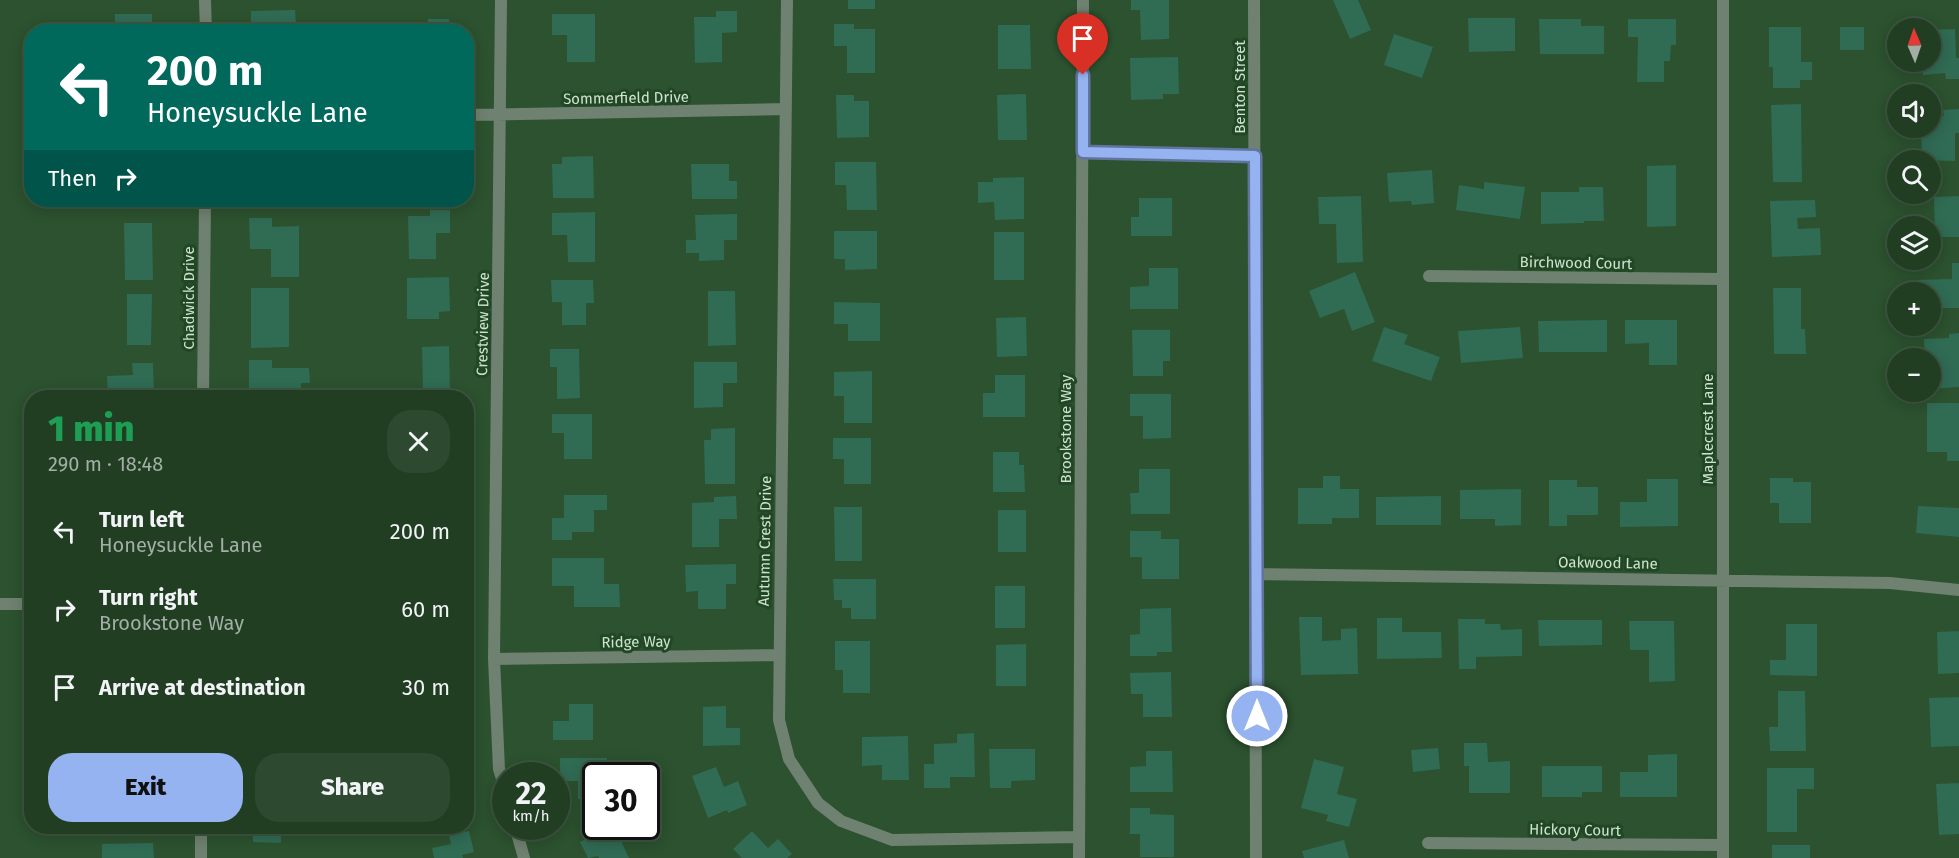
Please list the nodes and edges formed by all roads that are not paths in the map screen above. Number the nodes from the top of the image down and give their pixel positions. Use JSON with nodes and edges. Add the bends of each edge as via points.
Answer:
{"nodes":[{"id":1,"x":205,"y":0,"type":"edge"},
{"id":2,"x":501,"y":0,"type":"edge"},
{"id":3,"x":787,"y":0,"type":"edge"},
{"id":4,"x":1083,"y":0,"type":"edge"},
{"id":5,"x":1254,"y":0,"type":"edge"},
{"id":6,"x":1723,"y":0,"type":"edge"},
{"id":7,"x":206,"y":24,"type":"edge"},
{"id":8,"x":785,"y":110,"type":"junction"},
{"id":9,"x":474,"y":115,"type":"edge"},
{"id":10,"x":501,"y":115,"type":"junction"},
{"id":11,"x":1083,"y":152,"type":"junction"},
{"id":12,"x":1255,"y":156,"type":"junction"},
{"id":13,"x":205,"y":207,"type":"edge"},
{"id":14,"x":1429,"y":276,"type":"dead end"},
{"id":15,"x":1722,"y":279,"type":"junction"},
{"id":16,"x":203,"y":390,"type":"edge"},
{"id":17,"x":1257,"y":574,"type":"junction"},
{"id":18,"x":1723,"y":580,"type":"junction"},
{"id":19,"x":1959,"y":590,"type":"edge"},
{"id":20,"x":0,"y":604,"type":"edge"},
{"id":21,"x":24,"y":604,"type":"edge"},
{"id":22,"x":779,"y":655,"type":"junction"},
{"id":23,"x":494,"y":659,"type":"junction"},
{"id":24,"x":499,"y":762,"type":"edge"},
{"id":25,"x":201,"y":834,"type":"edge"},
{"id":26,"x":1079,"y":837,"type":"junction"},
{"id":27,"x":519,"y":840,"type":"edge"},
{"id":28,"x":1428,"y":843,"type":"dead end"},
{"id":29,"x":1723,"y":844,"type":"junction"},
{"id":30,"x":201,"y":858,"type":"edge"},
{"id":31,"x":524,"y":858,"type":"edge"},
{"id":32,"x":1079,"y":858,"type":"edge"},
{"id":33,"x":1256,"y":858,"type":"edge"},
{"id":34,"x":1723,"y":858,"type":"edge"}],
"edges":[{"from":1,"to":7,"type":"street"},
{"from":2,"to":10,"type":"street","name":"Crestview Drive"},
{"from":3,"to":8,"type":"street","name":"Autumn Crest Drive"},
{"from":4,"to":11,"type":"street","name":"Brookstone Way"},
{"from":5,"to":12,"type":"street","name":"Benton Street"},
{"from":6,"to":15,"type":"street","name":"Maplecrest Lane"},
{"from":8,"to":10,"type":"street","name":"Sommerfield Drive"},
{"from":8,"to":22,"type":"street","name":"Autumn Crest Drive"},
{"from":9,"to":10,"type":"street","name":"Sommerfield Drive"},
{"from":10,"to":23,"type":"street","name":"Crestview Drive"},
{"from":11,"to":12,"type":"street"},
{"from":11,"to":26,"type":"street","name":"Brookstone Way"},
{"from":12,"to":17,"type":"street","name":"Benton Street"},
{"from":13,"to":16,"type":"street","name":"Chadwick Drive"},
{"from":14,"to":15,"type":"street","name":"Birchwood Court"},
{"from":15,"to":18,"type":"street","name":"Maplecrest Lane"},
{"from":17,"to":18,"type":"street","name":"Oakwood Lane"},
{"from":17,"to":33,"type":"street","name":"Benton Street"},
{"from":18,"to":19,"type":"street","name":"Oakwood Lane","via":[[1890,584]]},
{"from":18,"to":29,"type":"street","name":"Maplecrest Lane"},
{"from":20,"to":21,"type":"street"},
{"from":22,"to":23,"type":"street","name":"Ridge Way"},
{"from":22,"to":26,"type":"street","name":"Autumn Crest Drive","via":[[779,720],[789,759],[818,803],[841,821],[892,840]]},
{"from":23,"to":24,"type":"street","name":"Crestview Drive"},
{"from":25,"to":30,"type":"street"},
{"from":26,"to":32,"type":"street","name":"Brookstone Way"},
{"from":27,"to":31,"type":"street"},
{"from":28,"to":29,"type":"street","name":"Hickory Court"},
{"from":29,"to":34,"type":"street","name":"Maplecrest Lane"}]}
